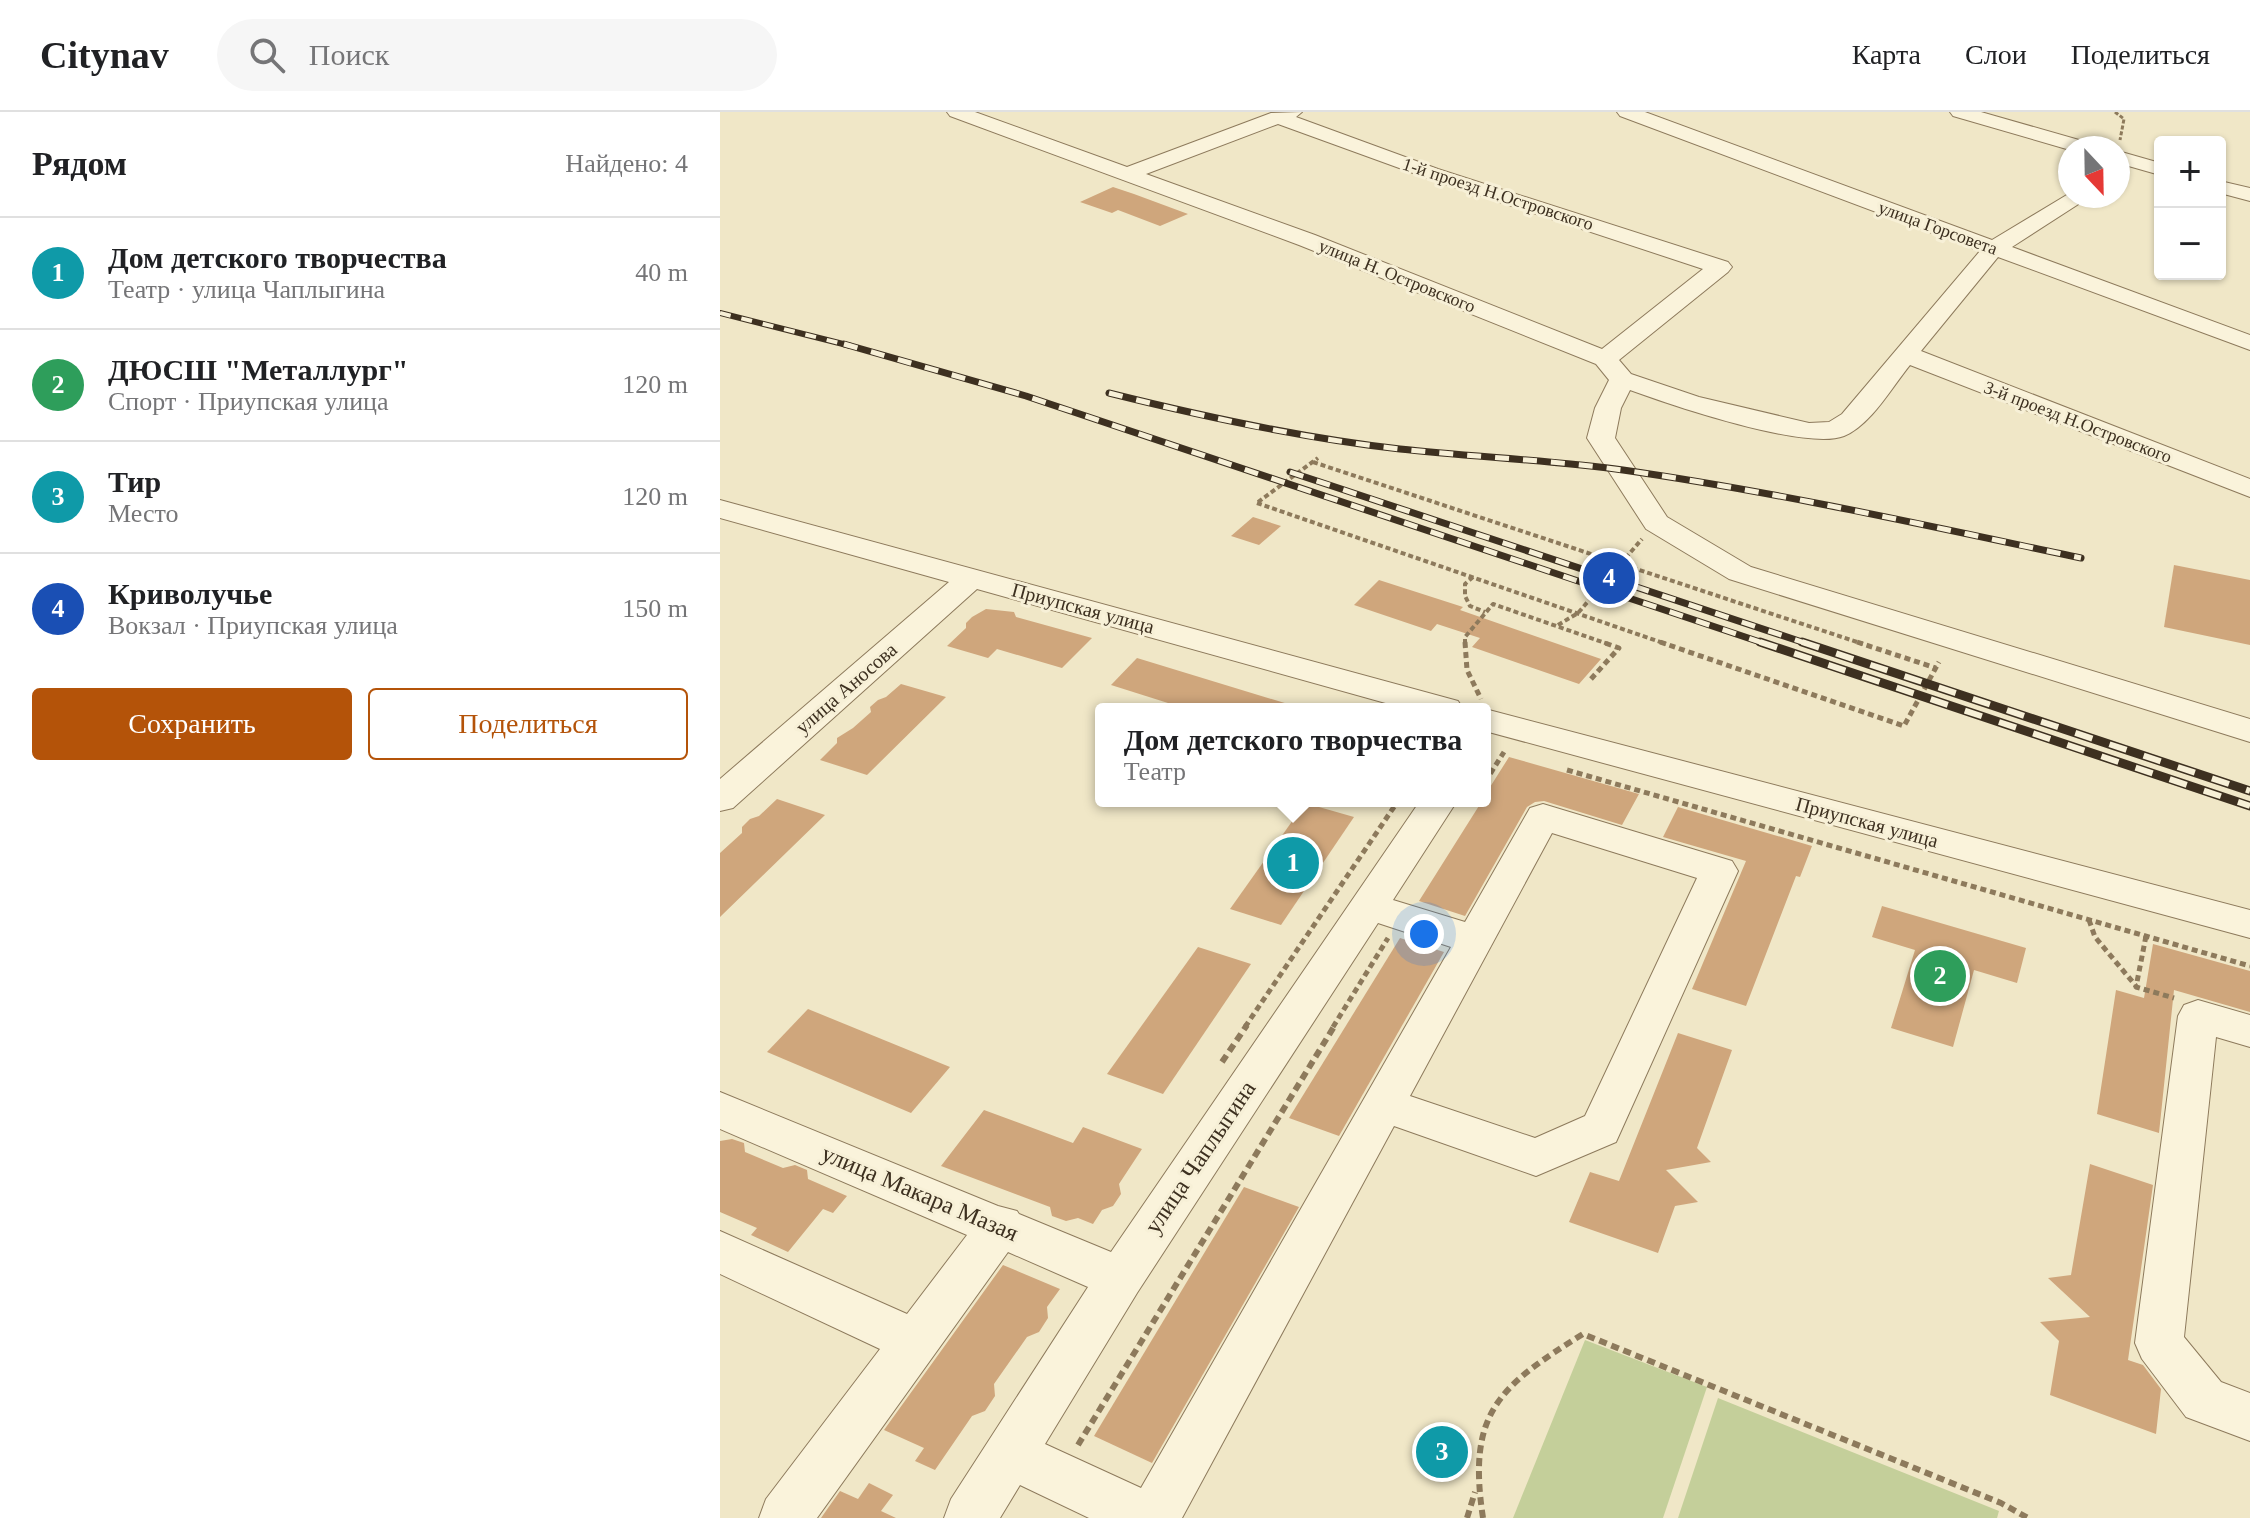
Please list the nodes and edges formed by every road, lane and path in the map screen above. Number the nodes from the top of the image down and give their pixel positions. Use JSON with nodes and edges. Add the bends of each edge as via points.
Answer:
{"nodes":[{"id":1,"x":957,"y":112,"type":"edge"},
{"id":2,"x":1627,"y":112,"type":"edge"},
{"id":3,"x":1960,"y":112,"type":"edge"},
{"id":4,"x":2115,"y":112,"type":"edge"},
{"id":5,"x":1285,"y":115,"type":"edge"},
{"id":6,"x":2120,"y":136,"type":"edge"},
{"id":7,"x":2058,"y":140,"type":"edge"},
{"id":8,"x":2130,"y":165,"type":"edge"},
{"id":9,"x":2154,"y":168,"type":"edge"},
{"id":10,"x":1124,"y":175,"type":"junction"},
{"id":11,"x":2226,"y":189,"type":"edge"},
{"id":12,"x":2250,"y":195,"type":"edge"},
{"id":13,"x":2060,"y":208,"type":"edge"},
{"id":14,"x":1993,"y":249,"type":"junction"},
{"id":15,"x":2250,"y":343,"type":"edge"},
{"id":16,"x":1906,"y":354,"type":"junction"},
{"id":17,"x":1614,"y":369,"type":"junction"},
{"id":18,"x":1318,"y":458,"type":"dead end"},
{"id":19,"x":1313,"y":462,"type":"junction"},
{"id":20,"x":2250,"y":489,"type":"edge"},
{"id":21,"x":720,"y":509,"type":"edge"},
{"id":22,"x":1656,"y":523,"type":"junction"},
{"id":23,"x":1622,"y":564,"type":"junction"},
{"id":24,"x":1473,"y":577,"type":"junction"},
{"id":25,"x":972,"y":578,"type":"junction"},
{"id":26,"x":1485,"y":612,"type":"junction"},
{"id":27,"x":1578,"y":613,"type":"junction"},
{"id":28,"x":1558,"y":625,"type":"junction"},
{"id":29,"x":1591,"y":679,"type":"dead end"},
{"id":30,"x":1424,"y":703,"type":"edge"},
{"id":31,"x":1480,"y":703,"type":"edge"},
{"id":32,"x":1491,"y":731,"type":"edge"},
{"id":33,"x":2250,"y":731,"type":"edge"},
{"id":34,"x":1491,"y":732,"type":"edge"},
{"id":35,"x":1520,"y":756,"type":"dead end"},
{"id":36,"x":1566,"y":769,"type":"dead end"},
{"id":37,"x":720,"y":799,"type":"edge"},
{"id":38,"x":1436,"y":807,"type":"edge"},
{"id":39,"x":1385,"y":911,"type":"junction"},
{"id":40,"x":2088,"y":919,"type":"junction"},
{"id":41,"x":2250,"y":924,"type":"edge"},
{"id":42,"x":2146,"y":936,"type":"junction"},
{"id":43,"x":1476,"y":940,"type":"junction"},
{"id":44,"x":2250,"y":966,"type":"edge"},
{"id":45,"x":2136,"y":987,"type":"junction"},
{"id":46,"x":2198,"y":1016,"type":"junction"},
{"id":47,"x":2250,"y":1031,"type":"edge"},
{"id":48,"x":1383,"y":1104,"type":"junction"},
{"id":49,"x":720,"y":1110,"type":"edge"},
{"id":50,"x":1001,"y":1225,"type":"junction"},
{"id":51,"x":720,"y":1252,"type":"edge"},
{"id":52,"x":1120,"y":1278,"type":"junction"},
{"id":53,"x":914,"y":1341,"type":"junction"},
{"id":54,"x":2250,"y":1417,"type":"edge"},
{"id":55,"x":1010,"y":1454,"type":"junction"},
{"id":56,"x":1059,"y":1477,"type":"junction"},
{"id":57,"x":1476,"y":1489,"type":"junction"},
{"id":58,"x":785,"y":1518,"type":"edge"},
{"id":59,"x":970,"y":1518,"type":"edge"},
{"id":60,"x":1150,"y":1518,"type":"edge"},
{"id":61,"x":1467,"y":1518,"type":"edge"},
{"id":62,"x":1483,"y":1518,"type":"edge"},
{"id":63,"x":2028,"y":1518,"type":"edge"}],
"edges":[{"from":1,"to":10,"type":"street","name":"улица Н. Островского"},
{"from":2,"to":14,"type":"street","name":"улица Горсовета"},
{"from":3,"to":7,"type":"street"},
{"from":4,"to":6,"type":"path","via":[[2124,119]]},
{"from":5,"to":10,"type":"street"},
{"from":5,"to":17,"type":"street","name":"1-й проезд Н.Островского","via":[[1431,173],[1720,267]]},
{"from":8,"to":9,"type":"street"},
{"from":10,"to":17,"type":"street","name":"улица Н. Островского","via":[[1307,240]]},
{"from":11,"to":12,"type":"street"},
{"from":13,"to":14,"type":"street"},
{"from":14,"to":15,"type":"street","name":"улица Горсовета"},
{"from":14,"to":16,"type":"street"},
{"from":16,"to":17,"type":"street","name":"улица Н. Островского","via":[[1851,420],[1835,430],[1809,431],[1706,406]]},
{"from":16,"to":20,"type":"street","name":"3-й проезд Н.Островского"},
{"from":17,"to":22,"type":"street","via":[[1601,438]]},
{"from":18,"to":19,"type":"path"},
{"from":19,"to":23,"type":"path"},
{"from":19,"to":24,"type":"path","via":[[1257,503]]},
{"from":21,"to":25,"type":"street","name":"Приупская улица"},
{"from":22,"to":23,"type":"path"},
{"from":22,"to":33,"type":"street","via":[[1740,573]]},
{"from":23,"to":27,"type":"path"},
{"from":23,"to":27,"type":"path","via":[[1938,665],[1904,726]]},
{"from":24,"to":26,"type":"path","via":[[1465,584],[1465,596],[1470,606]]},
{"from":24,"to":27,"type":"path"},
{"from":25,"to":30,"type":"street","name":"Приупская улица"},
{"from":25,"to":37,"type":"street","name":"улица Аносова"},
{"from":26,"to":28,"type":"path","via":[[1493,604]]},
{"from":26,"to":31,"type":"path","via":[[1465,637]]},
{"from":27,"to":28,"type":"path"},
{"from":28,"to":29,"type":"path","via":[[1619,648]]},
{"from":32,"to":41,"type":"street","name":"Приупская улица"},
{"from":34,"to":35,"type":"path"},
{"from":36,"to":40,"type":"path"},
{"from":38,"to":39,"type":"street","name":"улица Чаплыгина"},
{"from":39,"to":43,"type":"street"},
{"from":39,"to":52,"type":"street","name":"улица Чаплыгина"},
{"from":39,"to":56,"type":"path"},
{"from":40,"to":42,"type":"path"},
{"from":40,"to":45,"type":"path","via":[[2095,937]]},
{"from":42,"to":44,"type":"path"},
{"from":42,"to":45,"type":"path"},
{"from":43,"to":48,"type":"street"},
{"from":43,"to":48,"type":"street","via":[[1543,817],[1719,871],[1601,1129],[1536,1157]]},
{"from":45,"to":46,"type":"path","via":[[2181,1000]]},
{"from":46,"to":47,"type":"street"},
{"from":46,"to":54,"type":"street","via":[[2159,1343],[2204,1400]]},
{"from":48,"to":60,"type":"street"},
{"from":49,"to":50,"type":"street","name":"улица Макара Мазая"},
{"from":50,"to":52,"type":"street","name":"улица Макара Мазая"},
{"from":50,"to":53,"type":"street"},
{"from":51,"to":53,"type":"street"},
{"from":52,"to":55,"type":"street","name":"улица Чаплыгина"},
{"from":53,"to":58,"type":"street"},
{"from":55,"to":56,"type":"street"},
{"from":55,"to":59,"type":"street","name":"улица Чаплыгина"},
{"from":56,"to":60,"type":"street"},
{"from":57,"to":61,"type":"path"},
{"from":57,"to":62,"type":"path"},
{"from":57,"to":63,"type":"path","via":[[1475,1456],[1498,1398],[1520,1376],[1583,1334]]}]}
